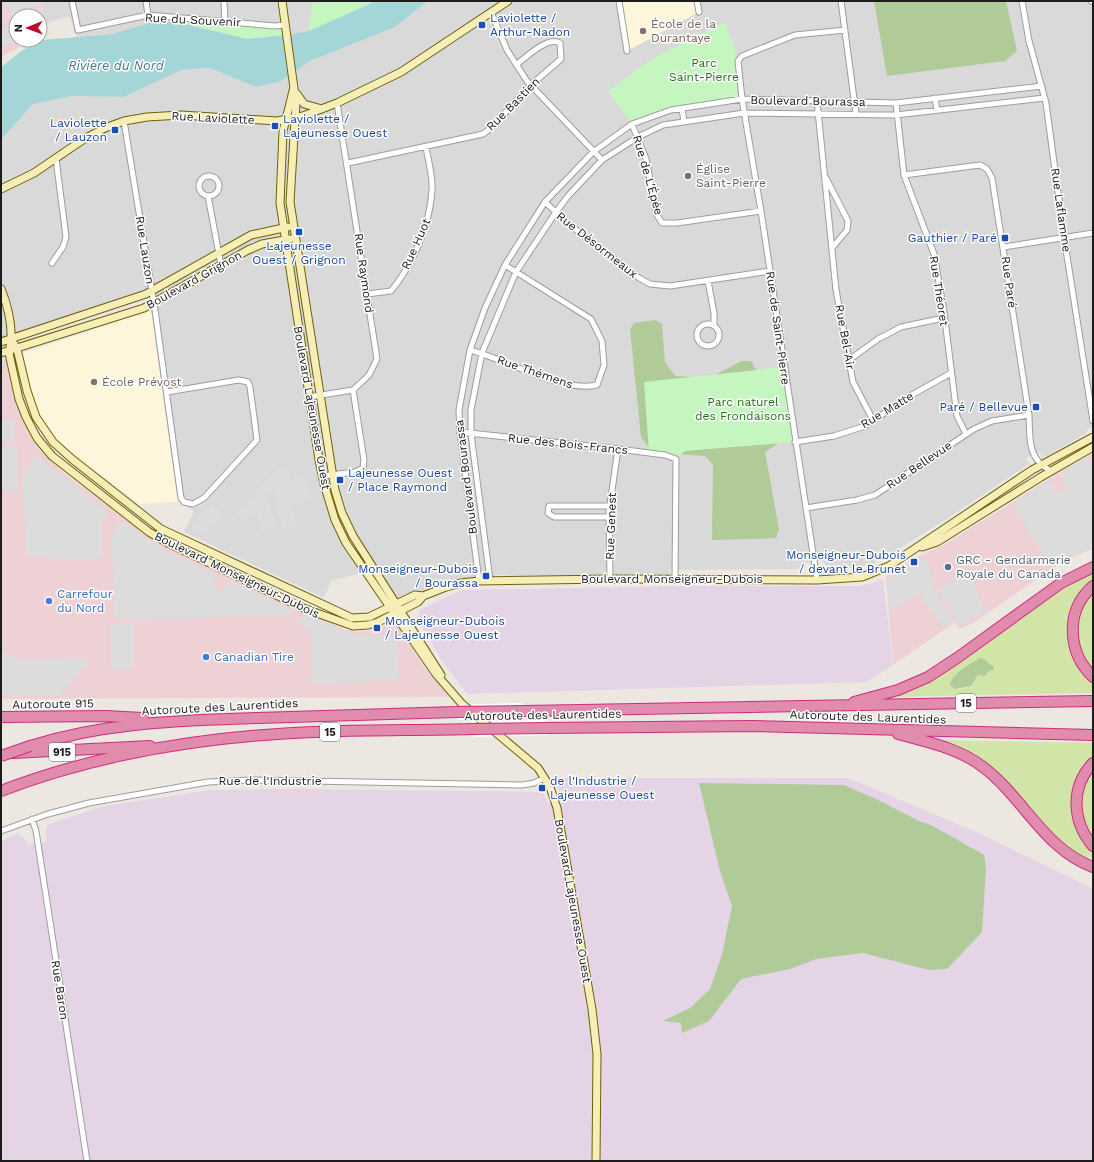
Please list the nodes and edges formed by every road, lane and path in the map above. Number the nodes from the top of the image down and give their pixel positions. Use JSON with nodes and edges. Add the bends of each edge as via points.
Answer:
{"nodes":[{"id":1,"x":72,"y":1,"type":"edge"},
{"id":2,"x":146,"y":1,"type":"edge"},
{"id":3,"x":224,"y":1,"type":"edge"},
{"id":4,"x":282,"y":1,"type":"edge"},
{"id":5,"x":508,"y":1,"type":"edge"},
{"id":6,"x":618,"y":1,"type":"edge"},
{"id":7,"x":697,"y":1,"type":"edge"},
{"id":8,"x":841,"y":1,"type":"edge"},
{"id":9,"x":1022,"y":1,"type":"edge"},
{"id":10,"x":491,"y":12,"type":"junction"},
{"id":11,"x":699,"y":12,"type":"dead end"},
{"id":12,"x":148,"y":15,"type":"junction"},
{"id":13,"x":225,"y":21,"type":"junction"},
{"id":14,"x":285,"y":25,"type":"junction"},
{"id":15,"x":845,"y":30,"type":"junction"},
{"id":16,"x":627,"y":51,"type":"dead end"},
{"id":17,"x":516,"y":64,"type":"junction"},
{"id":18,"x":294,"y":84,"type":"junction"},
{"id":19,"x":531,"y":85,"type":"junction"},
{"id":20,"x":1042,"y":86,"type":"junction"},
{"id":21,"x":935,"y":98,"type":"junction"},
{"id":22,"x":1044,"y":98,"type":"junction"},
{"id":23,"x":742,"y":99,"type":"junction"},
{"id":24,"x":817,"y":101,"type":"junction"},
{"id":25,"x":854,"y":102,"type":"junction"},
{"id":26,"x":337,"y":103,"type":"junction"},
{"id":27,"x":896,"y":103,"type":"junction"},
{"id":28,"x":682,"y":108,"type":"junction"},
{"id":29,"x":322,"y":109,"type":"junction"},
{"id":30,"x":937,"y":110,"type":"junction"},
{"id":31,"x":744,"y":113,"type":"junction"},
{"id":32,"x":818,"y":113,"type":"junction"},
{"id":33,"x":856,"y":114,"type":"junction"},
{"id":34,"x":897,"y":115,"type":"junction"},
{"id":35,"x":295,"y":118,"type":"junction"},
{"id":36,"x":286,"y":120,"type":"junction"},
{"id":37,"x":124,"y":121,"type":"junction"},
{"id":38,"x":684,"y":121,"type":"junction"},
{"id":39,"x":632,"y":124,"type":"junction"},
{"id":40,"x":638,"y":137,"type":"junction"},
{"id":41,"x":426,"y":147,"type":"junction"},
{"id":42,"x":593,"y":152,"type":"junction"},
{"id":43,"x":56,"y":159,"type":"junction"},
{"id":44,"x":602,"y":160,"type":"junction"},
{"id":45,"x":348,"y":163,"type":"junction"},
{"id":46,"x":825,"y":175,"type":"junction"},
{"id":47,"x":904,"y":175,"type":"junction"},
{"id":48,"x":1,"y":189,"type":"edge"},
{"id":49,"x":208,"y":196,"type":"dead end"},
{"id":50,"x":545,"y":202,"type":"junction"},
{"id":51,"x":761,"y":211,"type":"junction"},
{"id":52,"x":556,"y":212,"type":"junction"},
{"id":53,"x":294,"y":226,"type":"junction"},
{"id":54,"x":283,"y":228,"type":"junction"},
{"id":55,"x":1093,"y":233,"type":"edge"},
{"id":56,"x":1064,"y":237,"type":"junction"},
{"id":57,"x":296,"y":238,"type":"junction"},
{"id":58,"x":285,"y":240,"type":"junction"},
{"id":59,"x":1004,"y":247,"type":"junction"},
{"id":60,"x":832,"y":248,"type":"junction"},
{"id":61,"x":218,"y":252,"type":"junction"},
{"id":62,"x":52,"y":263,"type":"dead end"},
{"id":63,"x":505,"y":264,"type":"junction"},
{"id":64,"x":221,"y":265,"type":"junction"},
{"id":65,"x":770,"y":271,"type":"junction"},
{"id":66,"x":516,"y":272,"type":"junction"},
{"id":67,"x":708,"y":281,"type":"junction"},
{"id":68,"x":1,"y":289,"type":"edge"},
{"id":69,"x":152,"y":291,"type":"junction"},
{"id":70,"x":367,"y":294,"type":"junction"},
{"id":71,"x":154,"y":303,"type":"junction"},
{"id":72,"x":944,"y":318,"type":"junction"},
{"id":73,"x":714,"y":326,"type":"junction"},
{"id":74,"x":11,"y":339,"type":"junction"},
{"id":75,"x":1,"y":342,"type":"edge"},
{"id":76,"x":17,"y":349,"type":"junction"},
{"id":77,"x":470,"y":350,"type":"junction"},
{"id":78,"x":5,"y":352,"type":"edge"},
{"id":79,"x":482,"y":353,"type":"junction"},
{"id":80,"x":849,"y":360,"type":"junction"},
{"id":81,"x":951,"y":373,"type":"junction"},
{"id":82,"x":353,"y":390,"type":"junction"},
{"id":83,"x":167,"y":392,"type":"junction"},
{"id":84,"x":320,"y":396,"type":"junction"},
{"id":85,"x":309,"y":397,"type":"junction"},
{"id":86,"x":1029,"y":415,"type":"junction"},
{"id":87,"x":873,"y":420,"type":"junction"},
{"id":88,"x":1093,"y":421,"type":"edge"},
{"id":89,"x":460,"y":432,"type":"junction"},
{"id":90,"x":471,"y":434,"type":"junction"},
{"id":91,"x":966,"y":434,"type":"junction"},
{"id":92,"x":1093,"y":437,"type":"edge"},
{"id":93,"x":795,"y":442,"type":"junction"},
{"id":94,"x":1093,"y":447,"type":"edge"},
{"id":95,"x":618,"y":449,"type":"junction"},
{"id":96,"x":1040,"y":466,"type":"junction"},
{"id":97,"x":1050,"y":471,"type":"junction"},
{"id":98,"x":332,"y":474,"type":"junction"},
{"id":99,"x":322,"y":476,"type":"junction"},
{"id":100,"x":610,"y":506,"type":"junction"},
{"id":101,"x":806,"y":508,"type":"junction"},
{"id":102,"x":609,"y":517,"type":"junction"},
{"id":103,"x":917,"y":549,"type":"junction"},
{"id":104,"x":1093,"y":567,"type":"edge"},
{"id":105,"x":610,"y":579,"type":"junction"},
{"id":106,"x":675,"y":579,"type":"junction"},
{"id":107,"x":490,"y":580,"type":"junction"},
{"id":108,"x":817,"y":580,"type":"junction"},
{"id":109,"x":479,"y":581,"type":"junction"},
{"id":110,"x":1093,"y":586,"type":"edge"},
{"id":111,"x":423,"y":596,"type":"junction"},
{"id":112,"x":397,"y":603,"type":"junction"},
{"id":113,"x":390,"y":607,"type":"junction"},
{"id":114,"x":402,"y":610,"type":"junction"},
{"id":115,"x":395,"y":614,"type":"junction"},
{"id":116,"x":1093,"y":677,"type":"edge"},
{"id":117,"x":447,"y":686,"type":"junction"},
{"id":118,"x":1093,"y":701,"type":"edge"},
{"id":119,"x":839,"y":706,"type":"junction"},
{"id":120,"x":1,"y":717,"type":"edge"},
{"id":121,"x":181,"y":721,"type":"junction"},
{"id":122,"x":881,"y":730,"type":"junction"},
{"id":123,"x":1093,"y":735,"type":"edge"},
{"id":124,"x":188,"y":743,"type":"junction"},
{"id":125,"x":1,"y":755,"type":"edge"},
{"id":126,"x":1093,"y":763,"type":"edge"},
{"id":127,"x":545,"y":778,"type":"junction"},
{"id":128,"x":1,"y":791,"type":"edge"},
{"id":129,"x":32,"y":819,"type":"junction"},
{"id":130,"x":1,"y":831,"type":"edge"},
{"id":131,"x":1093,"y":846,"type":"edge"},
{"id":132,"x":1093,"y":867,"type":"edge"},
{"id":133,"x":87,"y":1161,"type":"edge"},
{"id":134,"x":596,"y":1161,"type":"edge"}],
"edges":[{"from":1,"to":12,"type":"street","name":"Rue du Souvenir","via":[[78,30]]},
{"from":2,"to":12,"type":"street"},
{"from":3,"to":13,"type":"street"},
{"from":4,"to":14,"type":"street","name":"Boulevard Lajeunesse Ouest"},
{"from":5,"to":10,"type":"street","name":"Rue Laviolette"},
{"from":6,"to":16,"type":"street"},
{"from":7,"to":11,"type":"street"},
{"from":8,"to":15,"type":"street"},
{"from":9,"to":20,"type":"street","name":"Rue Laflamme","via":[[1029,41]]},
{"from":10,"to":17,"type":"street","via":[[507,50]]},
{"from":10,"to":26,"type":"street","name":"Rue Laviolette","via":[[401,72]]},
{"from":12,"to":13,"type":"street","name":"Rue du Souvenir"},
{"from":13,"to":14,"type":"street","name":"Rue du Souvenir"},
{"from":14,"to":18,"type":"street","name":"Boulevard Lajeunesse Ouest"},
{"from":15,"to":23,"type":"street","name":"Rue de Saint-Pierre","via":[[795,35],[742,56],[738,61]]},
{"from":15,"to":25,"type":"street"},
{"from":17,"to":19,"type":"street"},
{"from":17,"to":19,"type":"street","name":"Rue Bastien","via":[[548,42],[560,43],[561,59]]},
{"from":18,"to":29,"type":"street","via":[[304,104]]},
{"from":18,"to":35,"type":"street","name":"Boulevard Lajeunesse Ouest"},
{"from":18,"to":36,"type":"street","name":"Boulevard Lajeunesse Ouest"},
{"from":19,"to":41,"type":"street","name":"Rue Bastien","via":[[483,134]]},
{"from":19,"to":42,"type":"street"},
{"from":20,"to":21,"type":"street","name":"Boulevard Bourassa"},
{"from":20,"to":22,"type":"street","name":"Rue Laflamme"},
{"from":21,"to":27,"type":"street","name":"Boulevard Bourassa"},
{"from":21,"to":30,"type":"street"},
{"from":22,"to":30,"type":"street","name":"Boulevard Bourassa"},
{"from":22,"to":56,"type":"street","name":"Rue Laflamme"},
{"from":23,"to":24,"type":"street","name":"Boulevard Bourassa"},
{"from":23,"to":28,"type":"street","name":"Boulevard Bourassa"},
{"from":23,"to":31,"type":"street","name":"Rue de Saint-Pierre"},
{"from":24,"to":25,"type":"street","name":"Boulevard Bourassa"},
{"from":24,"to":32,"type":"street","name":"Rue Bel-Air"},
{"from":25,"to":27,"type":"street","name":"Boulevard Bourassa"},
{"from":25,"to":33,"type":"street"},
{"from":26,"to":29,"type":"street","name":"Rue Laviolette"},
{"from":26,"to":45,"type":"street","name":"Rue Raymond"},
{"from":27,"to":34,"type":"street","name":"Rue Théoret"},
{"from":28,"to":38,"type":"street"},
{"from":28,"to":39,"type":"street","name":"Boulevard Bourassa"},
{"from":29,"to":35,"type":"street","name":"Rue Laviolette"},
{"from":30,"to":34,"type":"street","name":"Boulevard Bourassa"},
{"from":31,"to":32,"type":"street","name":"Boulevard Bourassa"},
{"from":31,"to":38,"type":"street","name":"Boulevard Bourassa"},
{"from":31,"to":51,"type":"street","name":"Rue de Saint-Pierre"},
{"from":32,"to":33,"type":"street","name":"Boulevard Bourassa"},
{"from":32,"to":46,"type":"street","name":"Rue Bel-Air"},
{"from":33,"to":34,"type":"street","name":"Boulevard Bourassa"},
{"from":34,"to":47,"type":"street","name":"Rue Théoret"},
{"from":35,"to":36,"type":"street","name":"Rue Laviolette"},
{"from":35,"to":53,"type":"street","name":"Boulevard Lajeunesse Ouest","via":[[290,193]]},
{"from":36,"to":37,"type":"street","name":"Rue Laviolette","via":[[260,121],[224,116],[181,115]]},
{"from":36,"to":54,"type":"street","name":"Boulevard Lajeunesse Ouest","via":[[283,131],[280,196]]},
{"from":37,"to":43,"type":"street","name":"Rue Laviolette","via":[[84,139]]},
{"from":37,"to":69,"type":"street","name":"Rue Lauzon"},
{"from":38,"to":40,"type":"street","name":"Boulevard Bourassa","via":[[663,125]]},
{"from":39,"to":40,"type":"street","name":"Rue de L'Épée"},
{"from":39,"to":42,"type":"street","name":"Boulevard Bourassa"},
{"from":40,"to":44,"type":"street","name":"Boulevard Bourassa"},
{"from":40,"to":51,"type":"street","name":"Rue de L'Épée","via":[[646,159],[657,215],[662,223]]},
{"from":41,"to":45,"type":"street","name":"Rue Bastien"},
{"from":41,"to":70,"type":"street","name":"Rue Huot","via":[[432,188],[429,216],[413,256],[391,291]]},
{"from":42,"to":44,"type":"street"},
{"from":42,"to":50,"type":"street","name":"Boulevard Bourassa"},
{"from":43,"to":48,"type":"street","name":"Rue Laviolette"},
{"from":43,"to":62,"type":"street","via":[[66,237],[63,247]]},
{"from":44,"to":52,"type":"street","name":"Boulevard Bourassa"},
{"from":45,"to":70,"type":"street","name":"Rue Raymond"},
{"from":46,"to":60,"type":"street","name":"Rue Bel-Air"},
{"from":46,"to":60,"type":"street","name":"Rue Bel-Air","via":[[848,221],[847,230]]},
{"from":47,"to":59,"type":"street","name":"Rue Paré","via":[[980,166],[987,169],[992,178]]},
{"from":47,"to":72,"type":"street","name":"Rue Théoret","via":[[934,254]]},
{"from":49,"to":61,"type":"street"},
{"from":50,"to":52,"type":"street","name":"Rue Désormeaux"},
{"from":50,"to":63,"type":"street","name":"Boulevard Bourassa"},
{"from":51,"to":65,"type":"street","name":"Rue de Saint-Pierre"},
{"from":52,"to":66,"type":"street","name":"Boulevard Bourassa"},
{"from":52,"to":67,"type":"street","name":"Rue Désormeaux","via":[[650,284],[670,286]]},
{"from":53,"to":54,"type":"street","name":"Boulevard Grignon"},
{"from":53,"to":57,"type":"street","name":"Boulevard Lajeunesse Ouest"},
{"from":54,"to":58,"type":"street","name":"Boulevard Lajeunesse Ouest"},
{"from":54,"to":61,"type":"street","name":"Boulevard Grignon","via":[[250,235]]},
{"from":55,"to":56,"type":"street"},
{"from":56,"to":59,"type":"street"},
{"from":56,"to":88,"type":"street","name":"Rue Laflamme"},
{"from":57,"to":58,"type":"street","name":"Boulevard Grignon"},
{"from":57,"to":84,"type":"street","name":"Boulevard Lajeunesse Ouest"},
{"from":58,"to":64,"type":"street","name":"Boulevard Grignon","via":[[255,247]]},
{"from":58,"to":85,"type":"street","name":"Boulevard Lajeunesse Ouest"},
{"from":59,"to":86,"type":"street","name":"Rue Paré"},
{"from":60,"to":80,"type":"street","name":"Rue Bel-Air","via":[[836,290]]},
{"from":61,"to":64,"type":"street"},
{"from":61,"to":69,"type":"street","name":"Boulevard Grignon"},
{"from":63,"to":66,"type":"street","name":"Rue Thémens"},
{"from":63,"to":77,"type":"street","name":"Boulevard Bourassa"},
{"from":64,"to":71,"type":"street","name":"Boulevard Grignon"},
{"from":65,"to":67,"type":"street","name":"Rue Désormeaux"},
{"from":65,"to":93,"type":"street","name":"Rue de Saint-Pierre"},
{"from":66,"to":79,"type":"street","name":"Boulevard Bourassa"},
{"from":66,"to":79,"type":"street","name":"Rue Thémens","via":[[591,319],[602,341],[604,365],[597,385],[586,388],[566,384]]},
{"from":67,"to":73,"type":"street"},
{"from":68,"to":74,"type":"street","name":"Boulevard Monseigneur-Dubois"},
{"from":69,"to":71,"type":"street","name":"Rue Lauzon"},
{"from":69,"to":74,"type":"street","name":"Boulevard Grignon"},
{"from":70,"to":82,"type":"street","name":"Rue Raymond","via":[[377,359],[369,375]]},
{"from":71,"to":76,"type":"street","name":"Boulevard Grignon"},
{"from":71,"to":83,"type":"street","name":"Rue Lauzon"},
{"from":72,"to":80,"type":"street","via":[[901,327],[878,339]]},
{"from":72,"to":81,"type":"street","name":"Rue Théoret"},
{"from":73,"to":73,"type":"street","via":[[718,332],[717,342],[710,346],[703,345],[698,340],[698,330],[707,324]]},
{"from":74,"to":75,"type":"street","name":"Boulevard Grignon"},
{"from":74,"to":76,"type":"street","name":"Boulevard Monseigneur-Dubois"},
{"from":74,"to":78,"type":"street","name":"Boulevard Monseigneur-Dubois"},
{"from":76,"to":78,"type":"street","name":"Boulevard Grignon"},
{"from":76,"to":113,"type":"street","name":"Boulevard Monseigneur-Dubois","via":[[30,403],[53,442],[150,522],[344,615],[369,617]]},
{"from":77,"to":79,"type":"street","name":"Rue Thémens"},
{"from":77,"to":89,"type":"street","name":"Boulevard Bourassa","via":[[459,410]]},
{"from":78,"to":115,"type":"street","name":"Boulevard Monseigneur-Dubois","via":[[22,409],[45,448],[61,464],[149,532],[289,601],[345,624],[368,625]]},
{"from":79,"to":90,"type":"street","name":"Boulevard Bourassa","via":[[471,410]]},
{"from":80,"to":87,"type":"street","name":"Rue Bel-Air","via":[[853,382]]},
{"from":81,"to":87,"type":"street","name":"Rue Matte"},
{"from":81,"to":91,"type":"street","name":"Rue Théoret","via":[[957,416]]},
{"from":82,"to":84,"type":"street"},
{"from":82,"to":98,"type":"street","via":[[364,464],[359,471]]},
{"from":83,"to":83,"type":"street","name":"Rue Lauzon","via":[[239,380],[248,382],[257,436],[253,445],[198,503],[188,504],[182,498]]},
{"from":84,"to":85,"type":"street"},
{"from":84,"to":98,"type":"street","name":"Boulevard Lajeunesse Ouest"},
{"from":85,"to":99,"type":"street","name":"Boulevard Lajeunesse Ouest"},
{"from":86,"to":91,"type":"street","name":"Rue Bellevue","via":[[992,421]]},
{"from":86,"to":96,"type":"street","name":"Rue Paré","via":[[1032,452]]},
{"from":87,"to":93,"type":"street","name":"Rue Matte","via":[[865,426],[834,436]]},
{"from":89,"to":90,"type":"street","name":"Rue des Bois-Francs"},
{"from":89,"to":109,"type":"street","name":"Boulevard Bourassa"},
{"from":90,"to":95,"type":"street","name":"Rue des Bois-Francs"},
{"from":90,"to":107,"type":"street","name":"Boulevard Bourassa"},
{"from":91,"to":101,"type":"street","name":"Rue Bellevue","via":[[875,495]]},
{"from":92,"to":96,"type":"street","name":"Boulevard Monseigneur-Dubois"},
{"from":93,"to":101,"type":"street","name":"Rue de Saint-Pierre"},
{"from":94,"to":97,"type":"street","name":"Boulevard Monseigneur-Dubois"},
{"from":95,"to":100,"type":"street","name":"Rue Genest"},
{"from":95,"to":106,"type":"street","name":"Rue des Bois-Francs","via":[[665,455],[676,459]]},
{"from":96,"to":97,"type":"street"},
{"from":96,"to":103,"type":"street","name":"Boulevard Monseigneur-Dubois","via":[[947,526]]},
{"from":97,"to":103,"type":"street","name":"Boulevard Monseigneur-Dubois","via":[[937,542]]},
{"from":98,"to":99,"type":"street"},
{"from":98,"to":112,"type":"street","name":"Boulevard Lajeunesse Ouest","via":[[347,526]]},
{"from":99,"to":113,"type":"street","name":"Boulevard Lajeunesse Ouest","via":[[340,533]]},
{"from":100,"to":102,"type":"street","name":"Rue Genest"},
{"from":100,"to":102,"type":"street","via":[[549,506],[548,514],[554,517]]},
{"from":101,"to":108,"type":"street","name":"Rue de Saint-Pierre"},
{"from":102,"to":105,"type":"street","name":"Rue Genest"},
{"from":103,"to":108,"type":"street","name":"Boulevard Monseigneur-Dubois","via":[[870,575]]},
{"from":104,"to":119,"type":"highway","via":[[1061,583],[928,677],[898,690]]},
{"from":105,"to":106,"type":"street","name":"Boulevard Monseigneur-Dubois"},
{"from":105,"to":107,"type":"street","name":"Boulevard Monseigneur-Dubois"},
{"from":106,"to":108,"type":"street","name":"Boulevard Monseigneur-Dubois"},
{"from":107,"to":109,"type":"street","name":"Boulevard Monseigneur-Dubois"},
{"from":109,"to":111,"type":"street","name":"Boulevard Monseigneur-Dubois","via":[[461,583]]},
{"from":110,"to":116,"type":"highway","via":[[1077,608],[1072,631],[1077,656]]},
{"from":111,"to":112,"type":"street","name":"Boulevard Monseigneur-Dubois","via":[[415,595]]},
{"from":111,"to":114,"type":"street","name":"Boulevard Monseigneur-Dubois","via":[[418,602]]},
{"from":112,"to":113,"type":"street","name":"Boulevard Monseigneur-Dubois"},
{"from":112,"to":114,"type":"street","name":"Boulevard Lajeunesse Ouest"},
{"from":113,"to":115,"type":"street","name":"Boulevard Lajeunesse Ouest"},
{"from":114,"to":115,"type":"street","name":"Boulevard Monseigneur-Dubois"},
{"from":114,"to":117,"type":"street","name":"Boulevard Lajeunesse Ouest"},
{"from":115,"to":117,"type":"street","name":"Boulevard Lajeunesse Ouest"},
{"from":117,"to":127,"type":"street","name":"Boulevard Lajeunesse Ouest","via":[[462,704],[533,764]]},
{"from":118,"to":119,"type":"highway","name":"Autoroute des Laurentides","number":"15"},
{"from":119,"to":121,"type":"highway","name":"Autoroute des Laurentides","number":"15","bridge":true,"via":[[456,712]]},
{"from":120,"to":121,"type":"highway","name":"Autoroute 915","via":[[106,716]]},
{"from":121,"to":125,"type":"highway","name":"Autoroute des Laurentides","number":"15","bridge":true,"via":[[109,727]]},
{"from":122,"to":123,"type":"highway","name":"Autoroute des Laurentides","number":"15"},
{"from":122,"to":124,"type":"highway","name":"Autoroute des Laurentides","number":"15","bridge":true,"via":[[721,726],[472,729],[284,734]]},
{"from":122,"to":132,"type":"highway","via":[[948,748],[978,763],[1003,784],[1056,844],[1077,860]]},
{"from":124,"to":125,"type":"highway","number":"915"},
{"from":124,"to":128,"type":"highway","name":"Autoroute des Laurentides","number":"15","via":[[90,764]]},
{"from":126,"to":131,"type":"highway","via":[[1080,783],[1076,806],[1081,827]]},
{"from":127,"to":129,"type":"street","name":"Rue de l'Industrie","via":[[522,785],[216,781],[139,792]]},
{"from":127,"to":134,"type":"street","name":"Boulevard Lajeunesse Ouest","via":[[557,808],[592,1009],[596,1054]]},
{"from":129,"to":130,"type":"street","name":"Rue de l'Industrie"},
{"from":129,"to":133,"type":"street","name":"Rue Baron","via":[[36,831]]}]}
